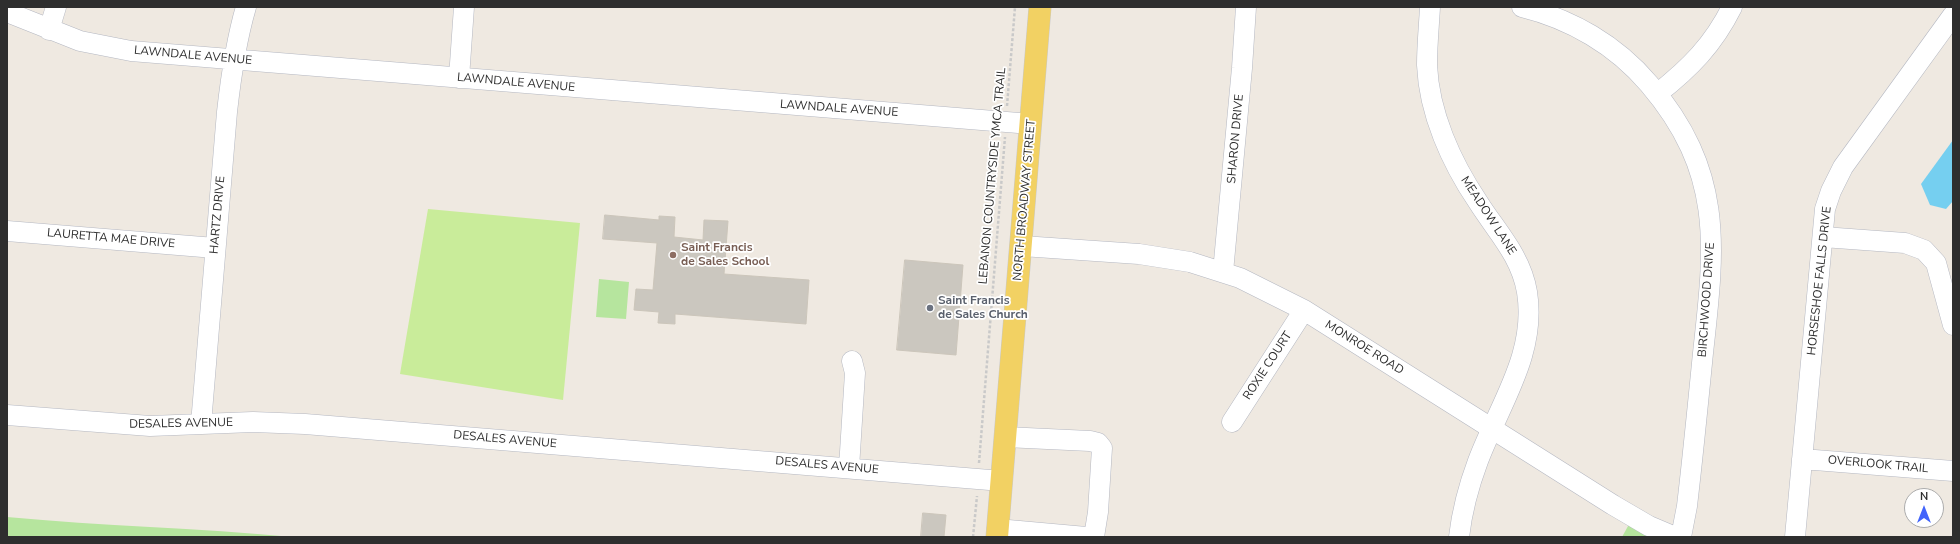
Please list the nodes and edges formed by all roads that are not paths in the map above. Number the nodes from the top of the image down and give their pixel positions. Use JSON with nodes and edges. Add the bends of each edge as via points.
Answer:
{"nodes":[{"id":1,"x":56,"y":7,"type":"edge"},
{"id":2,"x":246,"y":7,"type":"edge"},
{"id":3,"x":464,"y":7,"type":"edge"},
{"id":4,"x":1040,"y":7,"type":"edge"},
{"id":5,"x":1246,"y":7,"type":"edge"},
{"id":6,"x":1430,"y":7,"type":"edge"},
{"id":7,"x":1522,"y":7,"type":"edge"},
{"id":8,"x":1732,"y":7,"type":"edge"},
{"id":9,"x":7,"y":12,"type":"edge"},
{"id":10,"x":1953,"y":15,"type":"edge"},
{"id":11,"x":49,"y":30,"type":"junction"},
{"id":12,"x":233,"y":60,"type":"junction"},
{"id":13,"x":458,"y":78,"type":"junction"},
{"id":14,"x":1657,"y":94,"type":"junction"},
{"id":15,"x":1031,"y":124,"type":"junction"},
{"id":16,"x":7,"y":231,"type":"edge"},
{"id":17,"x":1823,"y":237,"type":"junction"},
{"id":18,"x":1022,"y":246,"type":"junction"},
{"id":19,"x":215,"y":248,"type":"junction"},
{"id":20,"x":1223,"y":272,"type":"junction"},
{"id":21,"x":1304,"y":310,"type":"junction"},
{"id":22,"x":1953,"y":325,"type":"edge"},
{"id":23,"x":852,"y":361,"type":"dead end"},
{"id":24,"x":7,"y":415,"type":"edge"},
{"id":25,"x":1232,"y":422,"type":"dead end"},
{"id":26,"x":201,"y":424,"type":"junction"},
{"id":27,"x":1492,"y":429,"type":"junction"},
{"id":28,"x":1005,"y":437,"type":"junction"},
{"id":29,"x":1802,"y":459,"type":"junction"},
{"id":30,"x":848,"y":468,"type":"junction"},
{"id":31,"x":1953,"y":471,"type":"edge"},
{"id":32,"x":1002,"y":481,"type":"junction"},
{"id":33,"x":997,"y":533,"type":"edge"},
{"id":34,"x":1086,"y":537,"type":"edge"},
{"id":35,"x":1094,"y":537,"type":"edge"},
{"id":36,"x":1459,"y":537,"type":"edge"},
{"id":37,"x":1675,"y":537,"type":"edge"},
{"id":38,"x":1681,"y":537,"type":"edge"},
{"id":39,"x":1795,"y":537,"type":"edge"}],
"edges":[{"from":1,"to":11,"type":"street"},
{"from":2,"to":12,"type":"street","name":"HARTZ DRIVE"},
{"from":3,"to":13,"type":"street"},
{"from":4,"to":15,"type":"main road","name":"NORTH BROADWAY STREET"},
{"from":5,"to":20,"type":"street","name":"SHARON DRIVE"},
{"from":6,"to":27,"type":"street","name":"MEADOW LANE","via":[[1427,65],[1444,137],[1456,166],[1477,202],[1514,253],[1527,291],[1527,342]]},
{"from":7,"to":14,"type":"street","name":"BIRCHWOOD DRIVE","via":[[1564,20],[1600,40],[1640,73]]},
{"from":8,"to":14,"type":"street","via":[[1699,58]]},
{"from":9,"to":11,"type":"street","name":"LAWNDALE AVENUE"},
{"from":10,"to":17,"type":"street","name":"HORSESHOE FALLS DRIVE","via":[[1843,167],[1831,191]]},
{"from":11,"to":12,"type":"street","name":"LAWNDALE AVENUE","via":[[90,44],[131,51]]},
{"from":12,"to":13,"type":"street","name":"LAWNDALE AVENUE"},
{"from":12,"to":19,"type":"street","name":"HARTZ DRIVE"},
{"from":13,"to":15,"type":"street","name":"LAWNDALE AVENUE"},
{"from":14,"to":38,"type":"street","name":"BIRCHWOOD DRIVE","via":[[1683,132],[1696,160],[1711,220],[1709,303],[1687,506]]},
{"from":15,"to":18,"type":"main road","name":"NORTH BROADWAY STREET"},
{"from":16,"to":19,"type":"street","name":"LAURETTA MAE DRIVE"},
{"from":17,"to":22,"type":"street","via":[[1905,243],[1924,250],[1936,263]]},
{"from":17,"to":29,"type":"street","name":"HORSESHOE FALLS DRIVE"},
{"from":18,"to":20,"type":"street","name":"MONROE ROAD","via":[[1139,254],[1190,262]]},
{"from":18,"to":28,"type":"main road","name":"NORTH BROADWAY STREET"},
{"from":19,"to":26,"type":"street","name":"HARTZ DRIVE"},
{"from":20,"to":21,"type":"street","name":"MONROE ROAD","via":[[1265,289]]},
{"from":21,"to":25,"type":"street","name":"ROXIE COURT"},
{"from":21,"to":27,"type":"street","name":"MONROE ROAD"},
{"from":23,"to":30,"type":"street","via":[[855,373]]},
{"from":24,"to":26,"type":"street","name":"DESALES AVENUE","via":[[150,426]]},
{"from":26,"to":30,"type":"street","name":"DESALES AVENUE","via":[[305,424]]},
{"from":27,"to":36,"type":"street","name":"MEADOW LANE","via":[[1478,461],[1465,504]]},
{"from":27,"to":37,"type":"street","name":"MONROE ROAD","via":[[1613,505],[1649,526]]},
{"from":28,"to":32,"type":"main road","name":"NORTH BROADWAY STREET"},
{"from":28,"to":35,"type":"street","via":[[1098,443],[1102,448]]},
{"from":29,"to":31,"type":"street","name":"OVERLOOK TRAIL"},
{"from":29,"to":39,"type":"street","name":"HORSESHOE FALLS DRIVE"},
{"from":30,"to":32,"type":"street","name":"DESALES AVENUE"},
{"from":32,"to":33,"type":"main road","name":"NORTH BROADWAY STREET"},
{"from":33,"to":34,"type":"street"}]}
